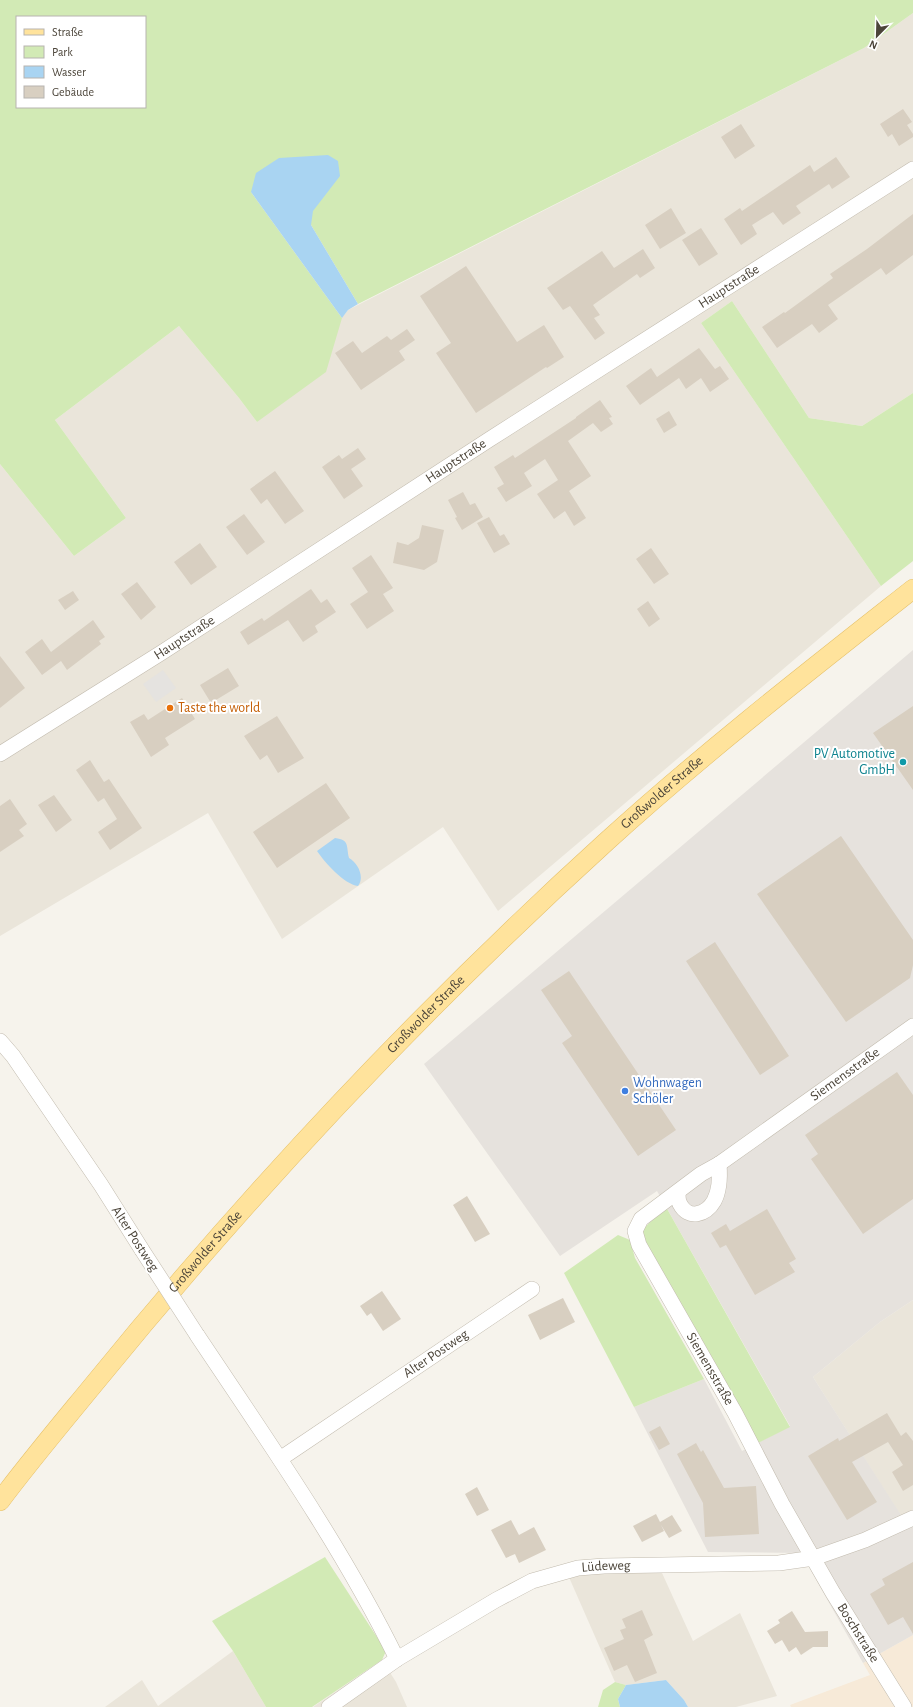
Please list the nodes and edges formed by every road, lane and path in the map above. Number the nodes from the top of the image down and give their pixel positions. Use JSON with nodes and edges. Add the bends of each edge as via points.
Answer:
{"nodes":[{"id":1,"x":913,"y":169,"type":"edge"},
{"id":2,"x":913,"y":589,"type":"edge"},
{"id":3,"x":0,"y":754,"type":"edge"},
{"id":4,"x":913,"y":1026,"type":"edge"},
{"id":5,"x":0,"y":1041,"type":"edge"},
{"id":6,"x":719,"y":1164,"type":"junction"},
{"id":7,"x":678,"y":1192,"type":"junction"},
{"id":8,"x":532,"y":1289,"type":"dead end"},
{"id":9,"x":280,"y":1459,"type":"junction"},
{"id":10,"x":0,"y":1501,"type":"edge"},
{"id":11,"x":913,"y":1518,"type":"edge"},
{"id":12,"x":814,"y":1558,"type":"junction"},
{"id":13,"x":397,"y":1659,"type":"junction"},
{"id":14,"x":329,"y":1707,"type":"edge"},
{"id":15,"x":904,"y":1707,"type":"edge"}],
"edges":[{"from":1,"to":3,"type":"street","name":"Hauptstraße"},
{"from":2,"to":10,"type":"main road","name":"Großwolder Straße","via":[[726,739],[609,840],[489,950],[388,1051],[264,1184],[171,1290]]},
{"from":4,"to":6,"type":"street","name":"Siemensstraße"},
{"from":5,"to":9,"type":"street","name":"Alter Postweg","bridge":true,"via":[[18,1062],[101,1185]]},
{"from":6,"to":7,"type":"street","name":"Siemensstraße"},
{"from":6,"to":7,"type":"street","via":[[719,1186],[713,1202],[704,1212],[696,1215],[686,1212],[679,1203]]},
{"from":7,"to":12,"type":"street","name":"Siemensstraße","via":[[641,1219],[635,1231],[638,1245],[735,1413],[782,1504]]},
{"from":8,"to":9,"type":"street","name":"Alter Postweg"},
{"from":9,"to":13,"type":"street","name":"Alter Postweg","via":[[373,1610]]},
{"from":11,"to":12,"type":"street","name":"Lüdeweg","via":[[865,1540]]},
{"from":12,"to":13,"type":"street","name":"Lüdeweg","via":[[779,1563],[604,1566],[578,1568],[553,1574],[532,1580]]},
{"from":12,"to":15,"type":"street","name":"Boschstraße"},
{"from":13,"to":14,"type":"street","name":"Lüdeweg"}]}
